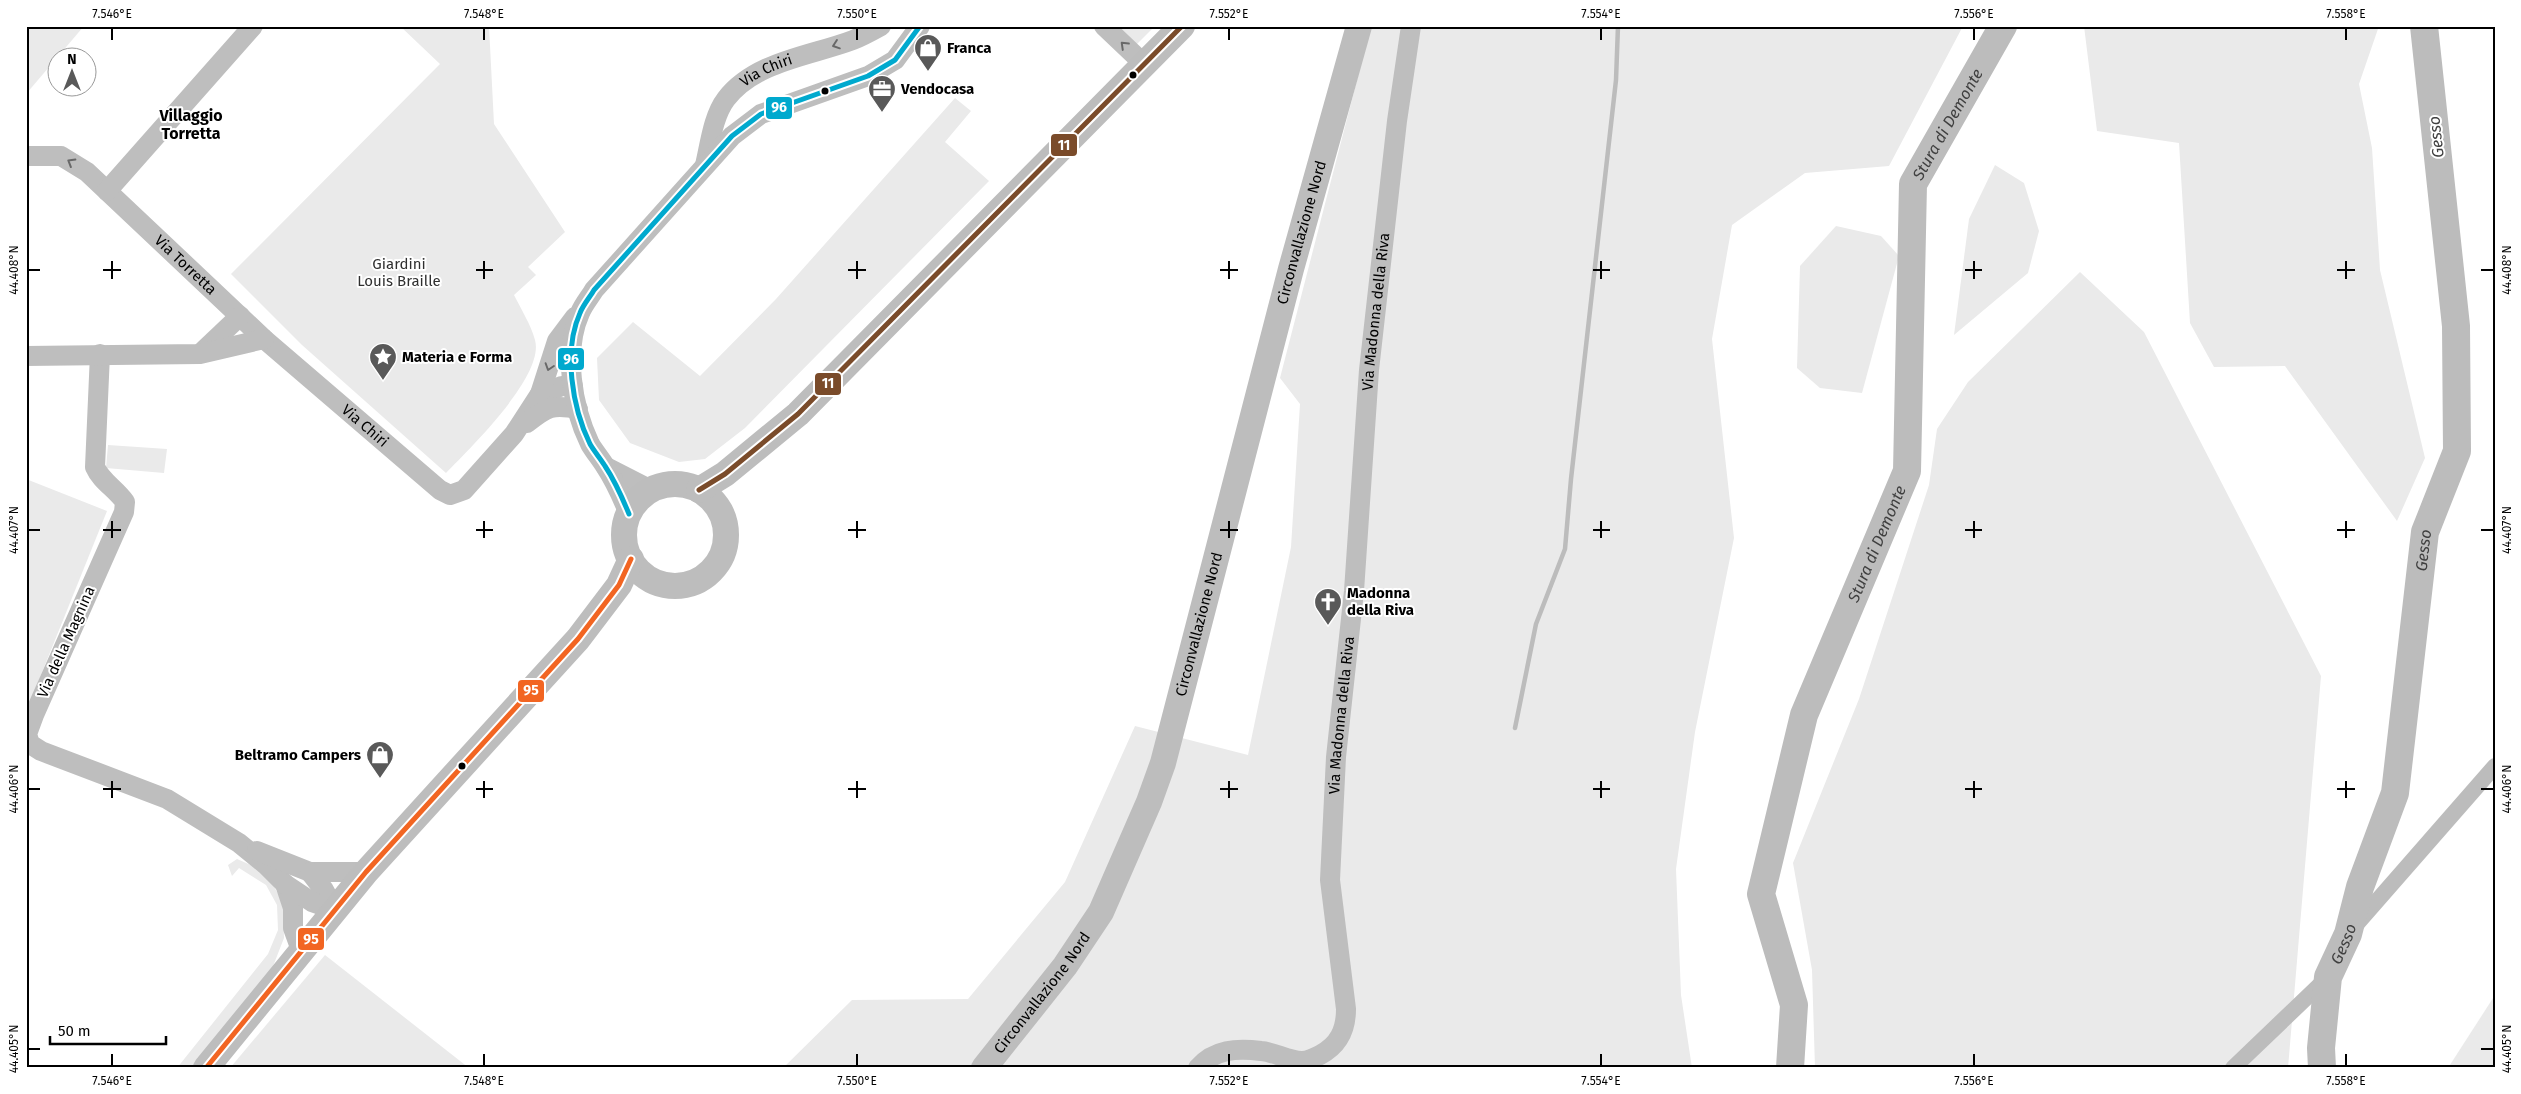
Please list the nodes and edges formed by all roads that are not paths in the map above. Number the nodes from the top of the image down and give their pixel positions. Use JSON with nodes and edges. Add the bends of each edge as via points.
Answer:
{"nodes":[{"id":1,"x":253,"y":26,"type":"edge"},
{"id":2,"x":881,"y":26,"type":"edge"},
{"id":3,"x":920,"y":26,"type":"edge"},
{"id":4,"x":1104,"y":26,"type":"edge"},
{"id":5,"x":1182,"y":26,"type":"edge"},
{"id":6,"x":1359,"y":26,"type":"edge"},
{"id":7,"x":1411,"y":26,"type":"edge"},
{"id":8,"x":1144,"y":64,"type":"junction"},
{"id":9,"x":26,"y":156,"type":"edge"},
{"id":10,"x":704,"y":169,"type":"junction"},
{"id":11,"x":107,"y":191,"type":"junction"},
{"id":12,"x":580,"y":312,"type":"junction"},
{"id":13,"x":240,"y":316,"type":"junction"},
{"id":14,"x":264,"y":339,"type":"junction"},
{"id":15,"x":100,"y":354,"type":"junction"},
{"id":16,"x":200,"y":354,"type":"junction"},
{"id":17,"x":26,"y":356,"type":"edge"},
{"id":18,"x":573,"y":386,"type":"junction"},
{"id":19,"x":540,"y":394,"type":"junction"},
{"id":20,"x":578,"y":409,"type":"junction"},
{"id":21,"x":798,"y":414,"type":"junction"},
{"id":22,"x":514,"y":434,"type":"junction"},
{"id":23,"x":606,"y":467,"type":"junction"},
{"id":24,"x":650,"y":490,"type":"junction"},
{"id":25,"x":699,"y":490,"type":"junction"},
{"id":26,"x":719,"y":509,"type":"junction"},
{"id":27,"x":629,"y":514,"type":"junction"},
{"id":28,"x":631,"y":559,"type":"junction"},
{"id":29,"x":653,"y":580,"type":"junction"},
{"id":30,"x":578,"y":639,"type":"junction"},
{"id":31,"x":239,"y":843,"type":"junction"},
{"id":32,"x":310,"y":872,"type":"junction"},
{"id":33,"x":366,"y":872,"type":"junction"},
{"id":34,"x":285,"y":884,"type":"junction"},
{"id":35,"x":335,"y":910,"type":"junction"},
{"id":36,"x":301,"y":950,"type":"junction"},
{"id":37,"x":206,"y":1068,"type":"edge"},
{"id":38,"x":984,"y":1068,"type":"edge"},
{"id":39,"x":1198,"y":1068,"type":"edge"}],
"edges":[{"from":1,"to":11,"type":"street"},
{"from":2,"to":10,"type":"street","name":"Via Chiri","one_way":true,"via":[[854,39],[768,68],[742,82],[725,100],[713,129]]},
{"from":3,"to":10,"type":"street","name":"Via Chiri","via":[[895,60],[854,82],[762,114],[732,136]]},
{"from":8,"to":4,"type":"street","one_way":true},
{"from":5,"to":8,"type":"main road"},
{"from":6,"to":38,"type":"main road","name":"Circonvallazione Nord","via":[[1291,269],[1163,763],[1149,802],[1101,912],[1065,966]]},
{"from":7,"to":39,"type":"street","name":"Via Madonna della Riva","via":[[1369,370],[1354,592],[1336,757],[1330,880],[1346,1024],[1338,1042],[1311,1060],[1301,1062],[1261,1050],[1219,1052],[1209,1056]]},
{"from":8,"to":21,"type":"main road"},
{"from":11,"to":9,"type":"street","name":"Via Torretta","one_way":true,"via":[[87,172],[61,156]]},
{"from":10,"to":12,"type":"street","name":"Via Chiri","via":[[594,290]]},
{"from":11,"to":13,"type":"street","name":"Via Torretta"},
{"from":12,"to":18,"type":"street","name":"Via Chiri","via":[[574,330]]},
{"from":12,"to":19,"type":"street","name":"Via Chiri","one_way":true,"via":[[557,341]]},
{"from":13,"to":14,"type":"street","name":"Via Torretta"},
{"from":13,"to":16,"type":"street"},
{"from":14,"to":16,"type":"street"},
{"from":14,"to":22,"type":"street","name":"Via Chiri","via":[[440,490],[450,495],[464,490]]},
{"from":15,"to":16,"type":"street"},
{"from":15,"to":17,"type":"street"},
{"from":15,"to":31,"type":"street","name":"Via della Magnina","via":[[95,467],[99,476],[125,502],[124,512],[34,715],[28,739],[42,751],[167,799]]},
{"from":18,"to":19,"type":"street","via":[[562,386]]},
{"from":18,"to":20,"type":"street","name":"Via Chiri"},
{"from":19,"to":22,"type":"street","name":"Via Chiri"},
{"from":20,"to":22,"type":"street","name":"Via Chiri","via":[[545,408]]},
{"from":20,"to":23,"type":"street","name":"Via Chiri","via":[[590,444]]},
{"from":21,"to":25,"type":"main road","via":[[725,474]]},
{"from":21,"to":26,"type":"main road","via":[[785,434],[736,484]]},
{"from":23,"to":24,"type":"street","name":"Via Chiri"},
{"from":23,"to":27,"type":"street","name":"Via Chiri"},
{"from":24,"to":25,"type":"main road","via":[[670,484]]},
{"from":24,"to":27,"type":"main road"},
{"from":25,"to":26,"type":"main road"},
{"from":26,"to":29,"type":"main road","via":[[726,540],[718,563],[710,572],[682,585]]},
{"from":27,"to":28,"type":"main road","via":[[624,537]]},
{"from":28,"to":29,"type":"main road","via":[[640,572]]},
{"from":28,"to":30,"type":"main road","via":[[619,585]]},
{"from":29,"to":30,"type":"main road","via":[[635,589]]},
{"from":30,"to":33,"type":"main road"},
{"from":31,"to":32,"type":"street","name":"Via della Magnina"},
{"from":31,"to":34,"type":"street","name":"Via della Magnina"},
{"from":32,"to":33,"type":"street","name":"Via della Magnina"},
{"from":32,"to":35,"type":"street"},
{"from":33,"to":35,"type":"main road"},
{"from":34,"to":35,"type":"street","name":"Via della Magnina","via":[[312,902]]},
{"from":34,"to":36,"type":"street","name":"Via della Magnina","via":[[293,908],[292,928]]},
{"from":35,"to":36,"type":"main road"},
{"from":36,"to":37,"type":"main road"}]}
